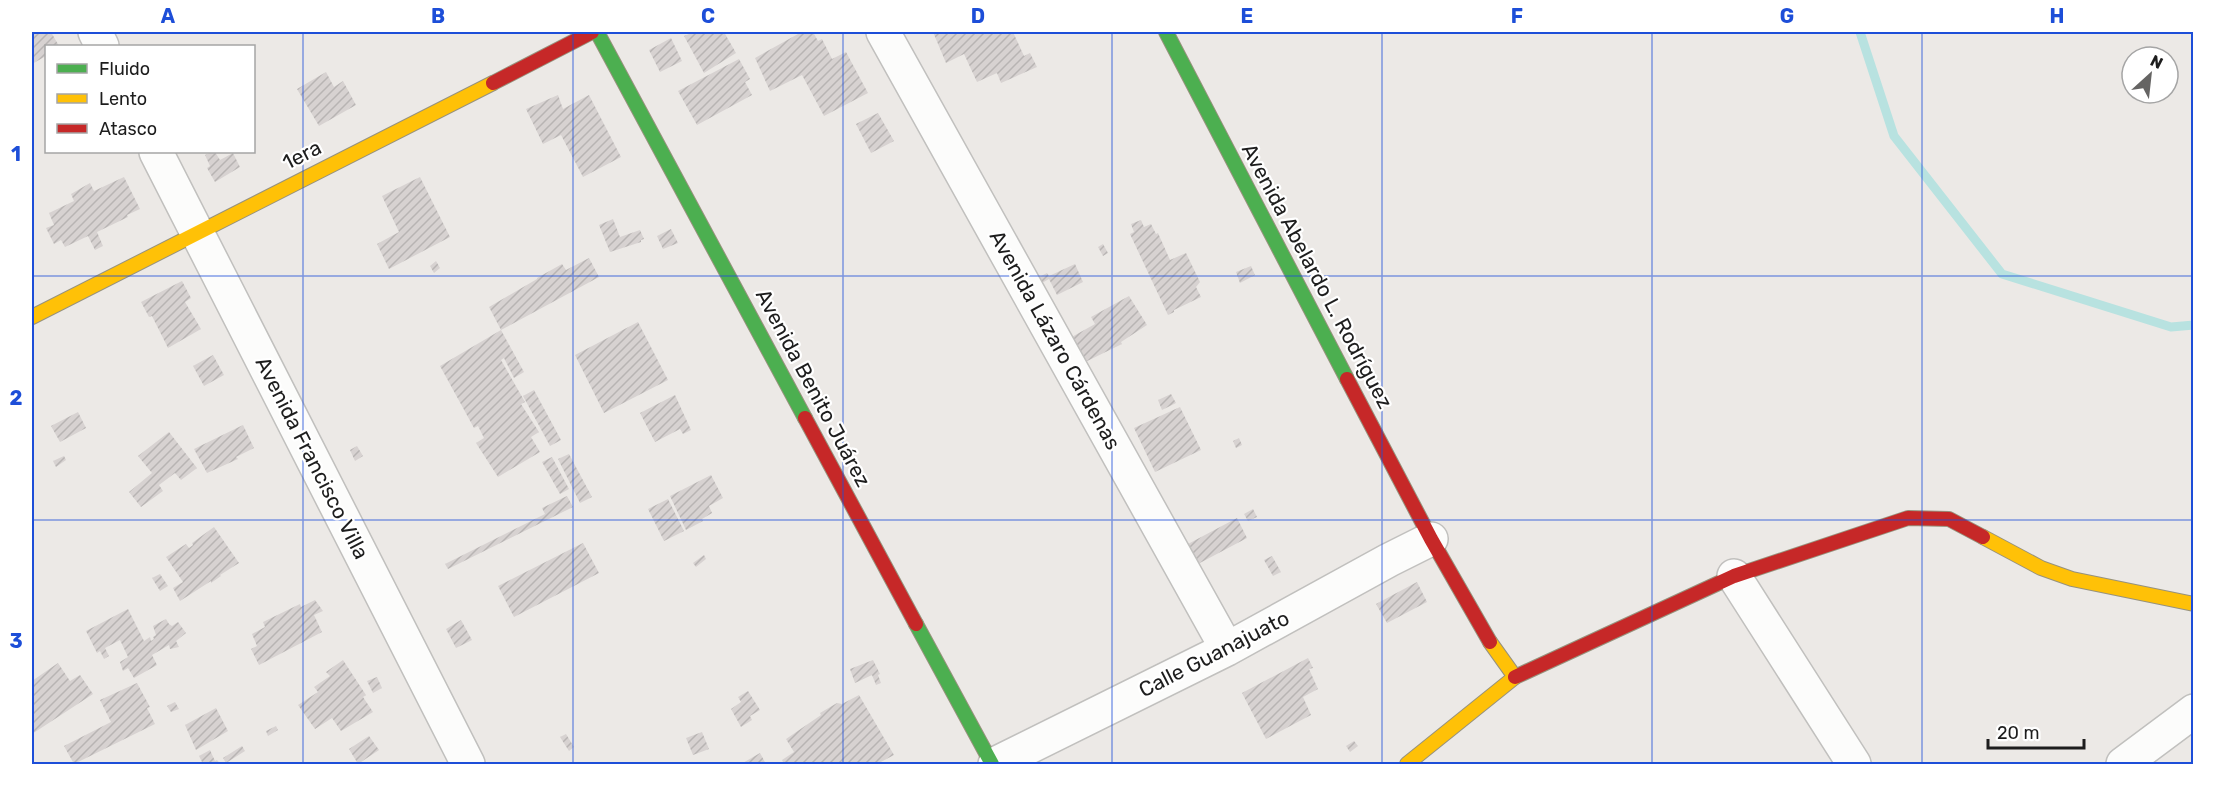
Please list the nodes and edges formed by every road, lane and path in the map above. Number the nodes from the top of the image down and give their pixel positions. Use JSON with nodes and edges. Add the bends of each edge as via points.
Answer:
{"nodes":[{"id":1,"x":594,"y":32,"type":"edge"},
{"id":2,"x":883,"y":32,"type":"edge"},
{"id":3,"x":1166,"y":32,"type":"edge"},
{"id":4,"x":157,"y":153,"type":"edge"},
{"id":5,"x":197,"y":232,"type":"junction"},
{"id":6,"x":32,"y":317,"type":"edge"},
{"id":7,"x":1431,"y":539,"type":"junction"},
{"id":8,"x":1734,"y":576,"type":"junction"},
{"id":9,"x":2193,"y":603,"type":"edge"},
{"id":10,"x":1227,"y":649,"type":"junction"},
{"id":11,"x":1515,"y":677,"type":"junction"},
{"id":12,"x":2193,"y":711,"type":"edge"},
{"id":13,"x":468,"y":765,"type":"edge"},
{"id":14,"x":994,"y":765,"type":"edge"},
{"id":15,"x":1407,"y":765,"type":"edge"},
{"id":16,"x":1854,"y":765,"type":"edge"},
{"id":17,"x":2123,"y":765,"type":"edge"}],
"edges":[{"from":1,"to":5,"type":"street","name":"1era"},
{"from":1,"to":14,"type":"street","name":"Avenida Benito Juárez"},
{"from":2,"to":10,"type":"street","name":"Avenida Lázaro Cárdenas"},
{"from":3,"to":7,"type":"street","name":"Avenida Abelardo L. Rodríguez"},
{"from":4,"to":5,"type":"street","name":"Avenida Francisco Villa"},
{"from":5,"to":6,"type":"street","name":"1era"},
{"from":5,"to":13,"type":"street","name":"Avenida Francisco Villa"},
{"from":7,"to":10,"type":"street","name":"Calle Guanajuato"},
{"from":7,"to":11,"type":"street","name":"Avenida Abelardo L. Rodríguez"},
{"from":8,"to":9,"type":"street","via":[[1908,518],[1928,517],[1949,519],[2041,568],[2072,579]]},
{"from":8,"to":11,"type":"street"},
{"from":8,"to":16,"type":"street"},
{"from":10,"to":14,"type":"street","name":"Calle Guanajuato"},
{"from":11,"to":15,"type":"street"},
{"from":12,"to":17,"type":"street"}]}
